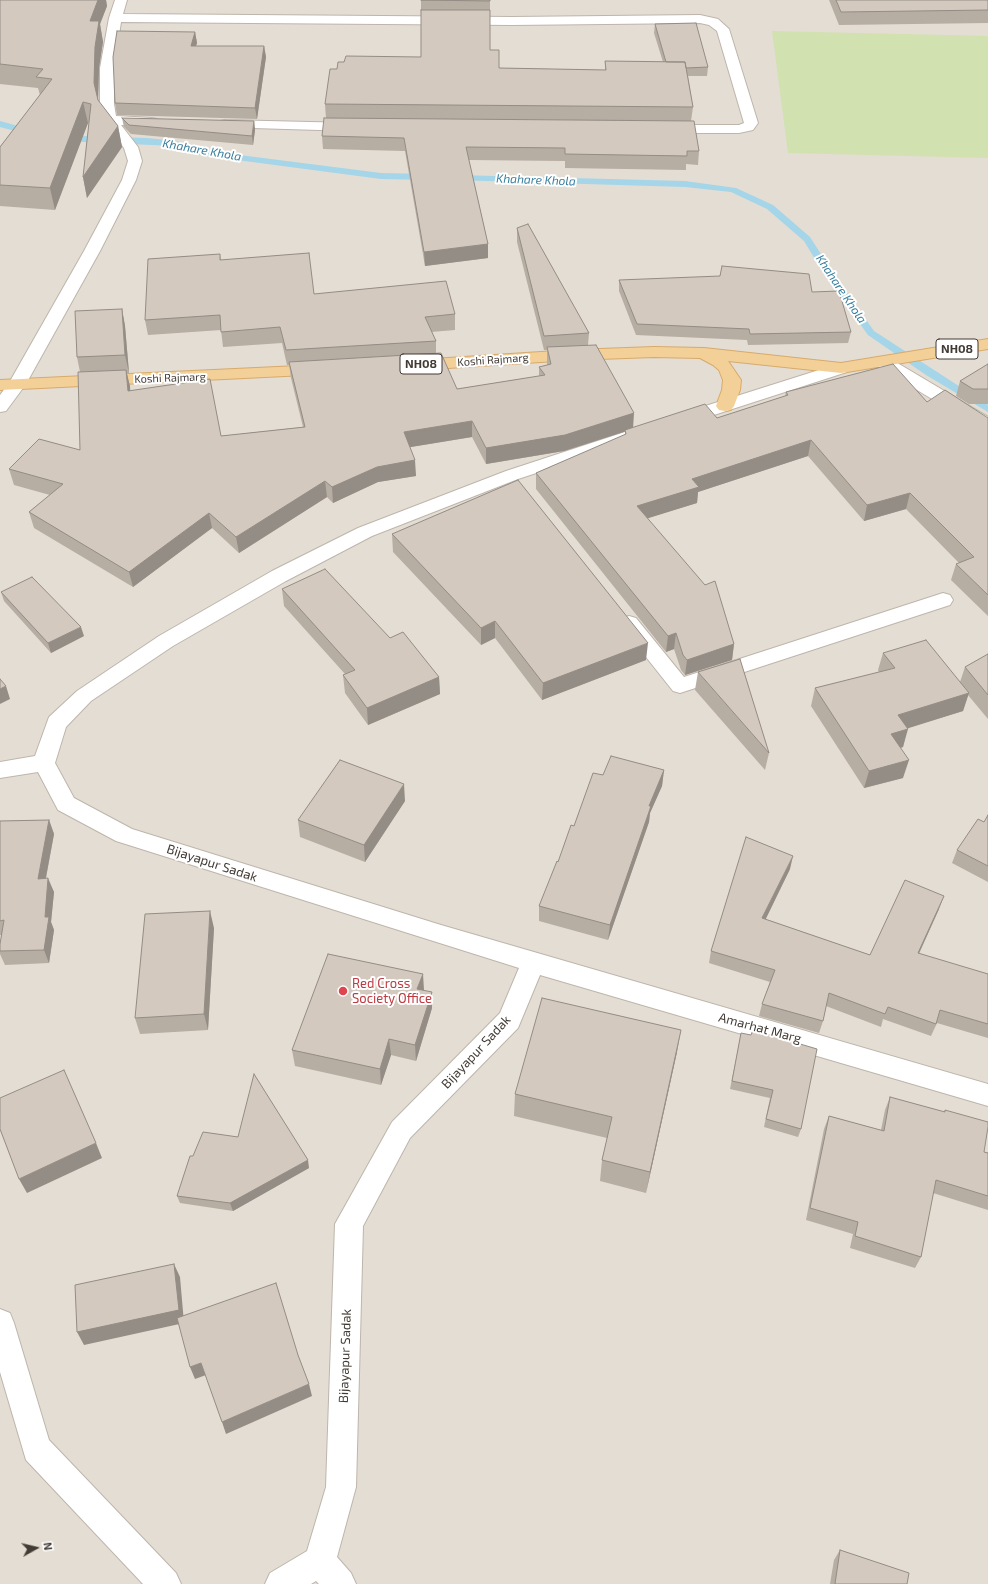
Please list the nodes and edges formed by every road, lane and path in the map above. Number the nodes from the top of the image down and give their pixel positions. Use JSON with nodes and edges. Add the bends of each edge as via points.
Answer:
{"nodes":[{"id":1,"x":121,"y":0,"type":"edge"},
{"id":2,"x":115,"y":18,"type":"junction"},
{"id":3,"x":166,"y":122,"type":"edge"},
{"id":4,"x":212,"y":123,"type":"edge"},
{"id":5,"x":112,"y":124,"type":"junction"},
{"id":6,"x":364,"y":127,"type":"edge"},
{"id":7,"x":652,"y":129,"type":"edge"},
{"id":8,"x":988,"y":344,"type":"edge"},
{"id":9,"x":704,"y":353,"type":"junction"},
{"id":10,"x":886,"y":361,"type":"junction"},
{"id":11,"x":400,"y":366,"type":"edge"},
{"id":12,"x":841,"y":368,"type":"junction"},
{"id":13,"x":339,"y":369,"type":"edge"},
{"id":14,"x":8,"y":385,"type":"edge"},
{"id":15,"x":725,"y":406,"type":"junction"},
{"id":16,"x":0,"y":407,"type":"edge"},
{"id":17,"x":666,"y":425,"type":"edge"},
{"id":18,"x":988,"y":425,"type":"edge"},
{"id":19,"x":644,"y":432,"type":"edge"},
{"id":20,"x":512,"y":475,"type":"junction"},
{"id":21,"x":526,"y":493,"type":"edge"},
{"id":22,"x":943,"y":600,"type":"dead end"},
{"id":23,"x":618,"y":609,"type":"edge"},
{"id":24,"x":44,"y":763,"type":"junction"},
{"id":25,"x":0,"y":770,"type":"edge"},
{"id":26,"x":533,"y":963,"type":"junction"},
{"id":27,"x":988,"y":1095,"type":"edge"},
{"id":28,"x":0,"y":1323,"type":"edge"},
{"id":29,"x":320,"y":1561,"type":"junction"},
{"id":30,"x":165,"y":1584,"type":"edge"},
{"id":31,"x":281,"y":1584,"type":"edge"},
{"id":32,"x":340,"y":1584,"type":"edge"}],
"edges":[{"from":1,"to":2,"type":"street"},
{"from":2,"to":5,"type":"street","via":[[107,68],[107,104]]},
{"from":2,"to":7,"type":"street","via":[[512,21],[700,19],[713,22],[723,29],[751,123],[748,127],[739,129]]},
{"from":3,"to":5,"type":"street"},
{"from":4,"to":6,"type":"street"},
{"from":5,"to":14,"type":"street","via":[[130,147],[135,161],[129,180],[92,251]]},
{"from":8,"to":10,"type":"main road","number":"NH08"},
{"from":9,"to":11,"type":"main road","name":"Koshi Rajmarg","number":"NH08","via":[[572,354]]},
{"from":9,"to":12,"type":"main road","name":"Koshi Rajmarg","number":"NH08"},
{"from":9,"to":15,"type":"main road","via":[[720,361],[732,380]]},
{"from":10,"to":12,"type":"main road","name":"Koshi Rajmarg","number":"NH08"},
{"from":10,"to":18,"type":"street"},
{"from":12,"to":15,"type":"street"},
{"from":13,"to":14,"type":"main road","name":"Koshi Rajmarg"},
{"from":14,"to":16,"type":"street"},
{"from":15,"to":17,"type":"street"},
{"from":19,"to":20,"type":"street"},
{"from":20,"to":21,"type":"street"},
{"from":20,"to":24,"type":"street","via":[[365,532],[279,576],[166,641],[84,696],[56,723]]},
{"from":22,"to":23,"type":"street","via":[[680,686]]},
{"from":24,"to":25,"type":"street"},
{"from":24,"to":26,"type":"street","name":"Bijayapur Sadak","via":[[66,804],[124,835]]},
{"from":26,"to":27,"type":"street","name":"Amarhat Marg"},
{"from":26,"to":29,"type":"street","name":"Bijayapur Sadak","via":[[509,1020],[401,1130],[349,1224],[342,1487]]},
{"from":28,"to":30,"type":"street","via":[[37,1449]]},
{"from":29,"to":31,"type":"street"},
{"from":29,"to":32,"type":"street"}]}
